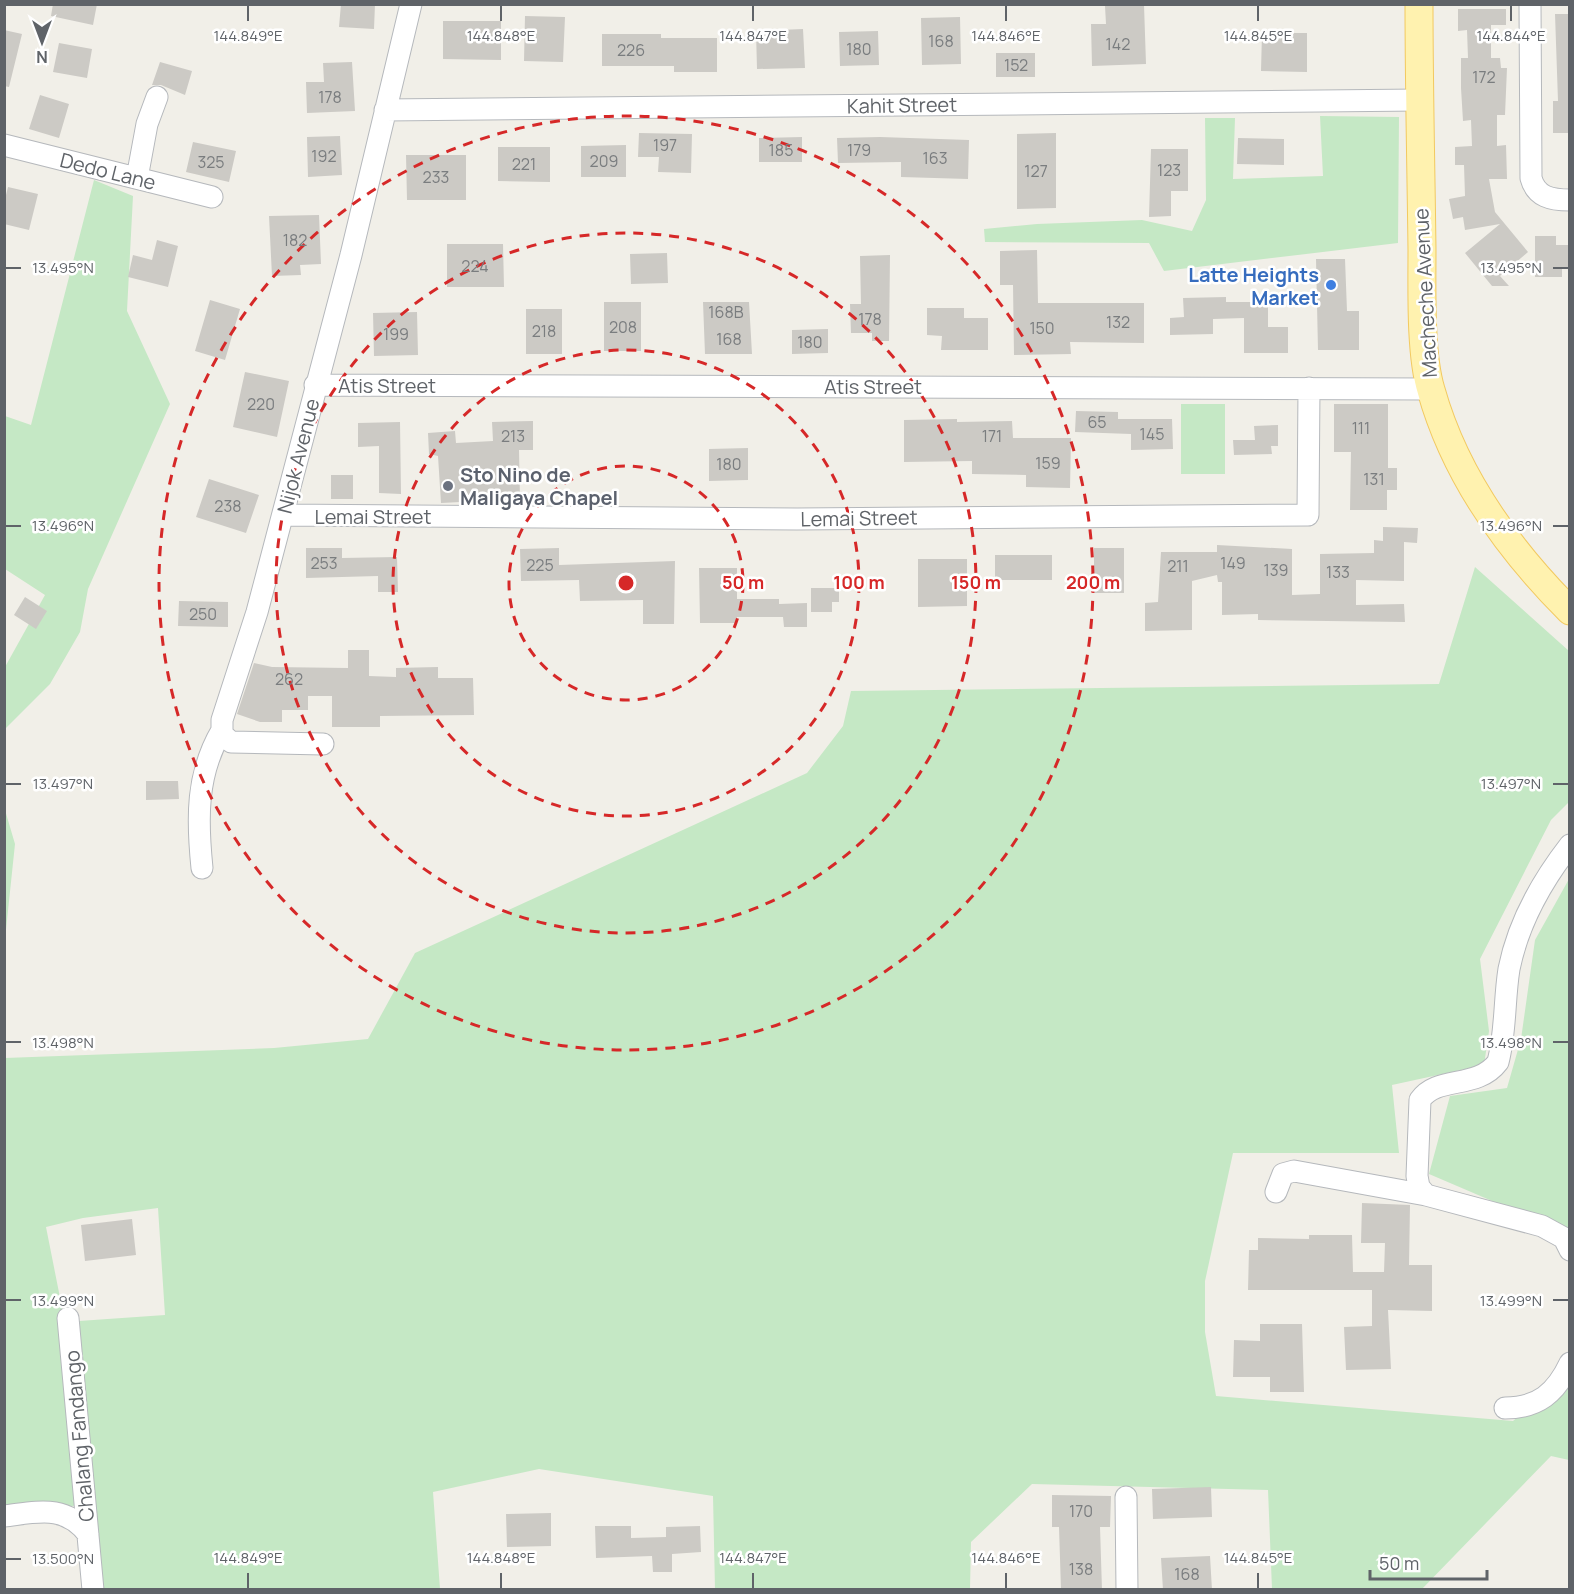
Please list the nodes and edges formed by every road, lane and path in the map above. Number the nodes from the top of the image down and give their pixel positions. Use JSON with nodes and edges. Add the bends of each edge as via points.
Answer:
{"nodes":[{"id":1,"x":411,"y":4,"type":"edge"},
{"id":2,"x":1419,"y":4,"type":"edge"},
{"id":3,"x":1530,"y":4,"type":"edge"},
{"id":4,"x":157,"y":98,"type":"dead end"},
{"id":5,"x":1419,"y":100,"type":"junction"},
{"id":6,"x":385,"y":110,"type":"junction"},
{"id":7,"x":4,"y":145,"type":"edge"},
{"id":8,"x":137,"y":178,"type":"junction"},
{"id":9,"x":212,"y":197,"type":"dead end"},
{"id":10,"x":1565,"y":200,"type":"edge"},
{"id":11,"x":315,"y":385,"type":"junction"},
{"id":12,"x":1308,"y":388,"type":"junction"},
{"id":13,"x":1430,"y":389,"type":"junction"},
{"id":14,"x":283,"y":515,"type":"junction"},
{"id":15,"x":1569,"y":611,"type":"edge"},
{"id":16,"x":222,"y":730,"type":"junction"},
{"id":17,"x":323,"y":744,"type":"dead end"},
{"id":18,"x":1569,"y":845,"type":"edge"},
{"id":19,"x":201,"y":868,"type":"dead end"},
{"id":20,"x":1276,"y":1192,"type":"dead end"},
{"id":21,"x":1426,"y":1195,"type":"junction"},
{"id":22,"x":1569,"y":1250,"type":"edge"},
{"id":23,"x":68,"y":1318,"type":"dead end"},
{"id":24,"x":1569,"y":1363,"type":"edge"},
{"id":25,"x":1504,"y":1408,"type":"dead end"},
{"id":26,"x":1126,"y":1497,"type":"dead end"},
{"id":27,"x":4,"y":1516,"type":"edge"},
{"id":28,"x":88,"y":1534,"type":"junction"},
{"id":29,"x":93,"y":1590,"type":"edge"},
{"id":30,"x":1127,"y":1590,"type":"edge"}],
"edges":[{"from":1,"to":6,"type":"street","name":"Nijok Avenue"},
{"from":2,"to":5,"type":"main road","name":"Macheche Avenue"},
{"from":3,"to":10,"type":"street","via":[[1531,178],[1534,190],[1546,198]]},
{"from":4,"to":8,"type":"street","via":[[147,123]]},
{"from":5,"to":6,"type":"street","name":"Kahit Street"},
{"from":5,"to":13,"type":"main road","name":"Macheche Avenue","via":[[1422,288]]},
{"from":6,"to":11,"type":"street","name":"Nijok Avenue"},
{"from":7,"to":8,"type":"street","name":"Dedo Lane"},
{"from":8,"to":9,"type":"street","name":"Dedo Lane"},
{"from":11,"to":12,"type":"street","name":"Atis Street"},
{"from":11,"to":14,"type":"street","name":"Nijok Avenue"},
{"from":12,"to":13,"type":"street","name":"Atis Street"},
{"from":12,"to":14,"type":"street","name":"Lemai Street","via":[[1308,515],[797,519]]},
{"from":13,"to":15,"type":"main road","name":"Macheche Avenue","via":[[1465,478],[1530,568]]},
{"from":14,"to":16,"type":"street","name":"Nijok Avenue","via":[[257,612],[226,704]]},
{"from":16,"to":17,"type":"street","via":[[231,742]]},
{"from":16,"to":19,"type":"street","name":"Nijok Avenue","via":[[198,799]]},
{"from":18,"to":21,"type":"street","via":[[1530,909],[1515,949],[1498,1062],[1478,1079],[1443,1086],[1424,1094],[1420,1100],[1417,1176]]},
{"from":20,"to":21,"type":"street","via":[[1283,1174],[1294,1171]]},
{"from":21,"to":22,"type":"street","via":[[1542,1226],[1564,1239]]},
{"from":23,"to":28,"type":"street","name":"Chalang Fandango"},
{"from":24,"to":25,"type":"street","via":[[1546,1398],[1528,1406]]},
{"from":26,"to":30,"type":"street"},
{"from":27,"to":28,"type":"street","via":[[60,1513],[74,1519]]},
{"from":28,"to":29,"type":"street","name":"Chalang Fandango"}]}
